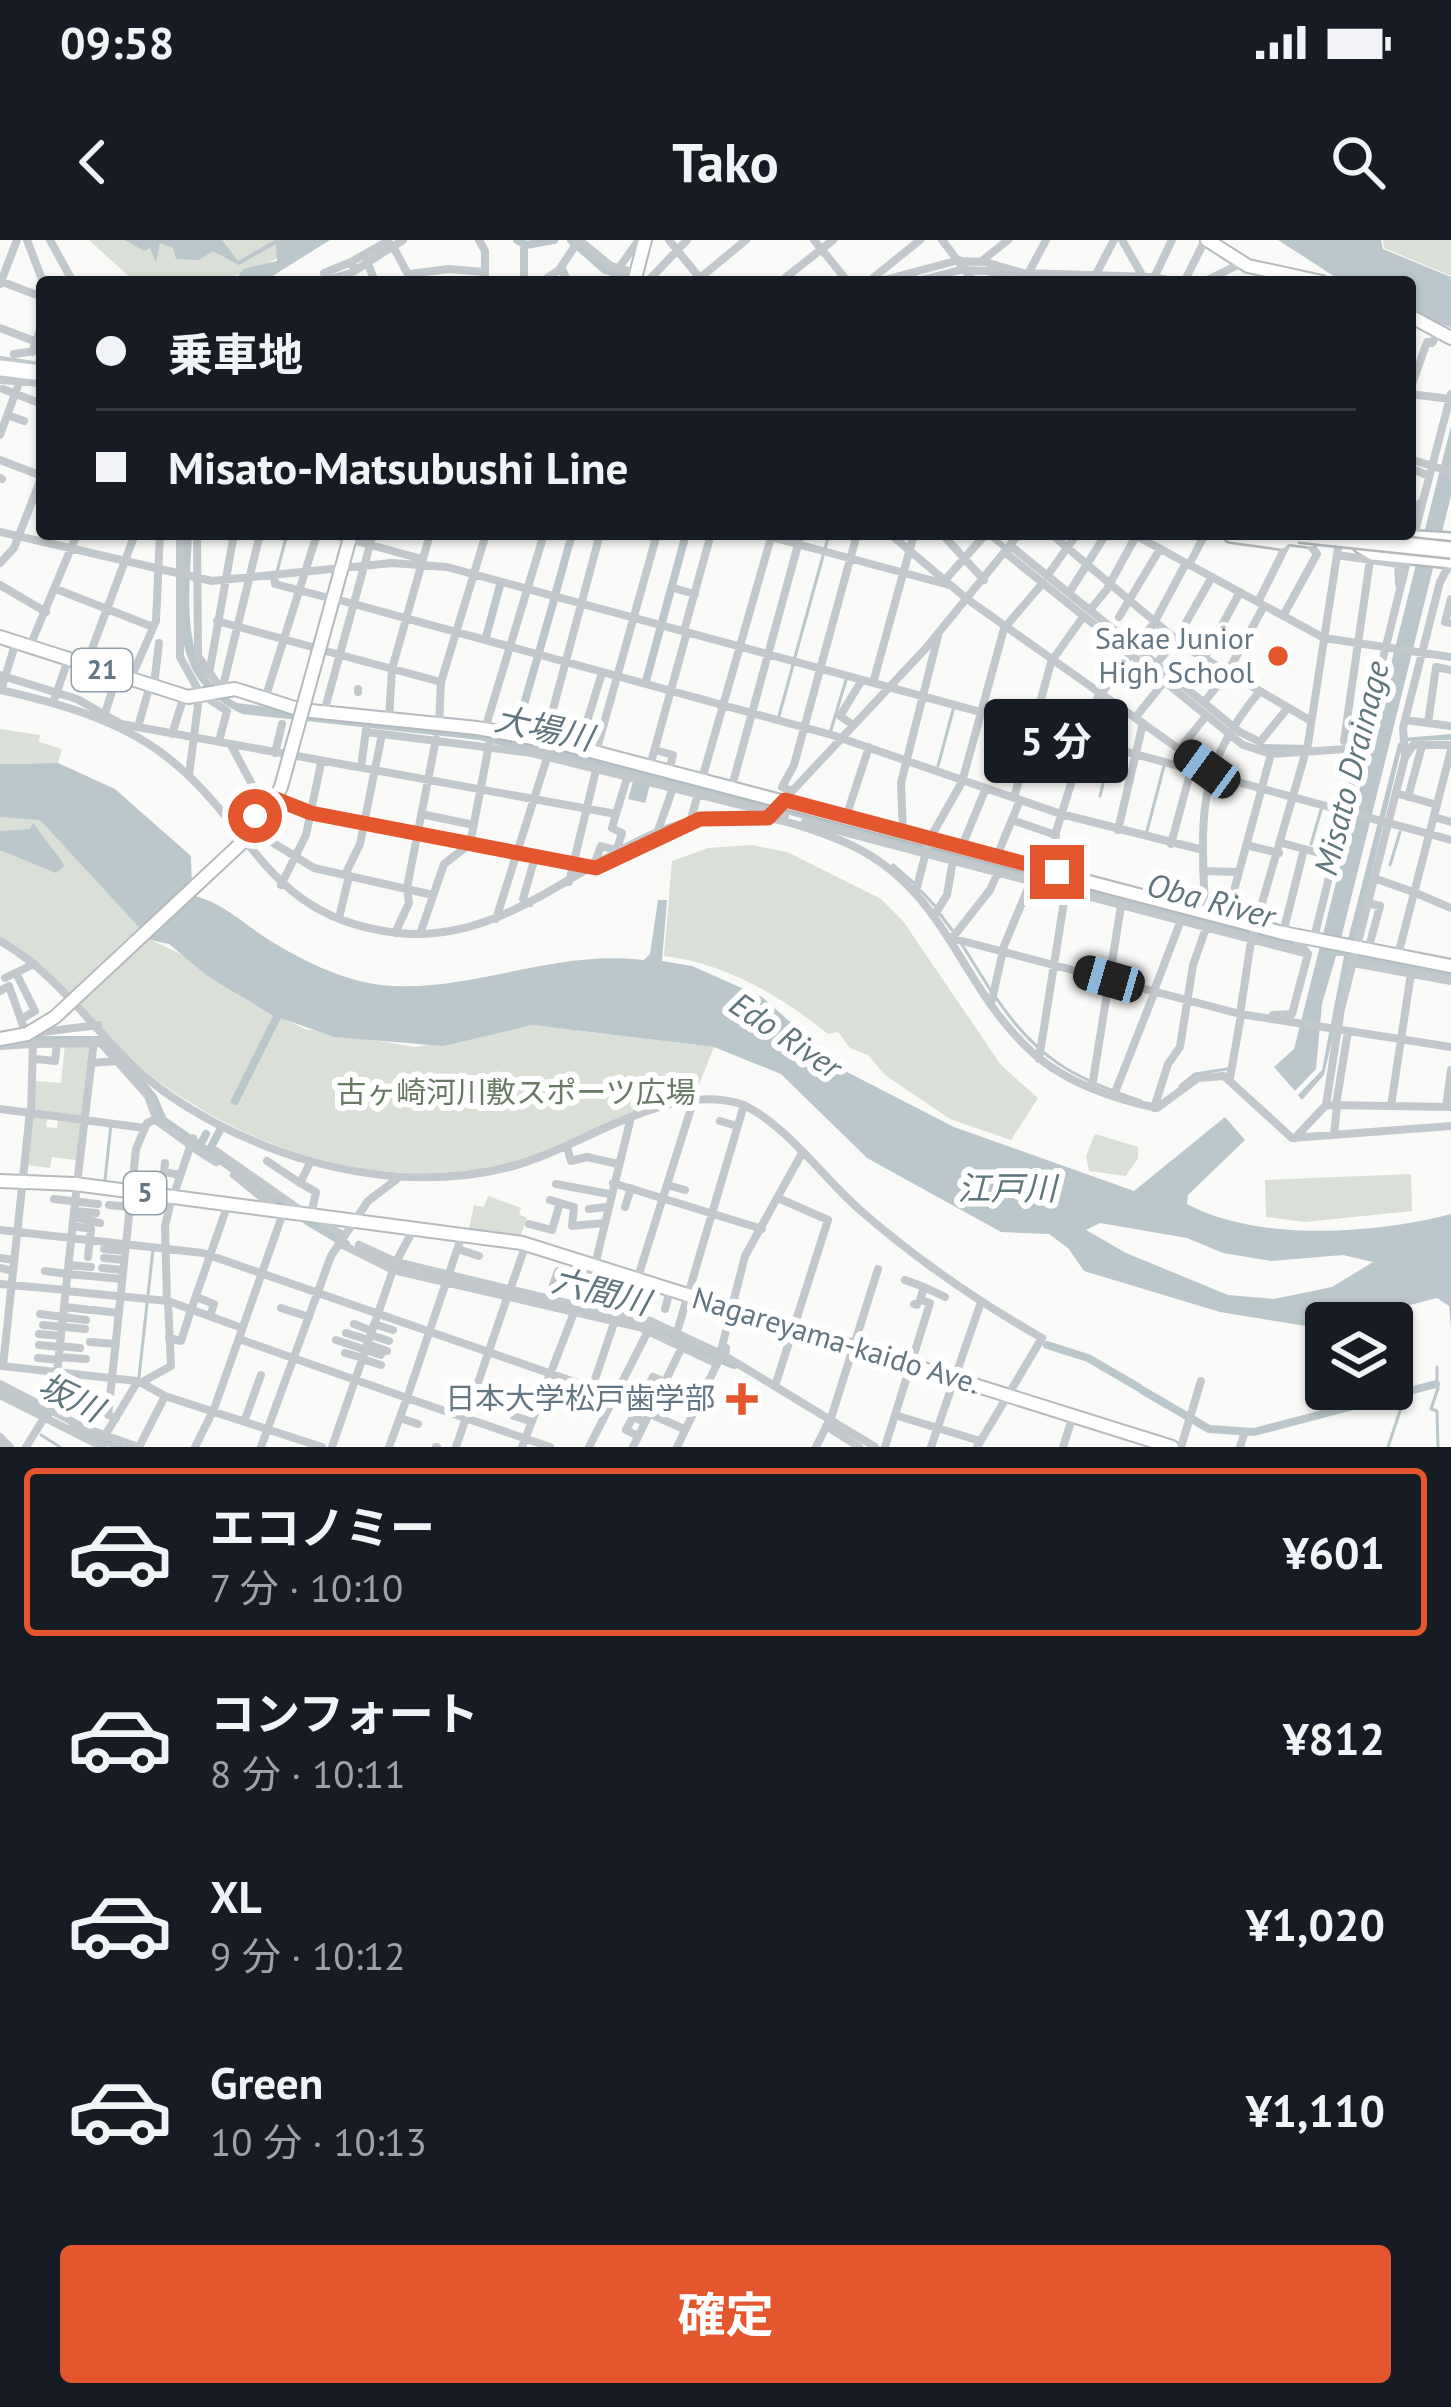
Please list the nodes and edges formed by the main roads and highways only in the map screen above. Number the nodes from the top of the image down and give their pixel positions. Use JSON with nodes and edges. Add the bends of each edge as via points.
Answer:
{"nodes":[{"id":1,"x":645,"y":240,"type":"edge"},
{"id":2,"x":1206,"y":240,"type":"edge"},
{"id":3,"x":640,"y":276,"type":"edge"},
{"id":4,"x":1280,"y":276,"type":"edge"},
{"id":5,"x":1416,"y":319,"type":"edge"},
{"id":6,"x":1445,"y":334,"type":"edge"},
{"id":7,"x":35,"y":369,"type":"edge"},
{"id":8,"x":0,"y":373,"type":"edge"},
{"id":9,"x":349,"y":540,"type":"edge"},
{"id":10,"x":1320,"y":541,"type":"edge"},
{"id":11,"x":1412,"y":543,"type":"edge"},
{"id":12,"x":1363,"y":546,"type":"edge"},
{"id":13,"x":1451,"y":554,"type":"edge"},
{"id":14,"x":0,"y":637,"type":"edge"},
{"id":15,"x":1450,"y":961,"type":"edge"},
{"id":16,"x":0,"y":1040,"type":"edge"},
{"id":17,"x":0,"y":1181,"type":"edge"},
{"id":18,"x":1172,"y":1447,"type":"edge"}],
"edges":[{"from":1,"to":3,"type":"main road"},
{"from":2,"to":4,"type":"main road"},
{"from":5,"to":6,"type":"main road"},
{"from":7,"to":8,"type":"highway"},
{"from":9,"to":16,"type":"main road","bridge":true,"via":[[281,787],[263,823],[55,1018]]},
{"from":10,"to":12,"type":"highway"},
{"from":10,"to":13,"type":"highway","bridge":true},
{"from":10,"to":13,"type":"highway","bridge":true},
{"from":11,"to":12,"type":"highway"},
{"from":11,"to":13,"type":"highway"},
{"from":14,"to":15,"type":"main road","number":"21","via":[[184,696],[221,690],[367,725],[389,718],[578,748],[903,832],[927,846],[962,846],[1054,871],[1068,884],[1183,915],[1205,912],[1313,945]]},
{"from":17,"to":18,"type":"main road","name":"Nagareyama-kaido Ave.","number":"5","via":[[77,1184],[413,1228],[460,1242],[526,1244]]}]}
